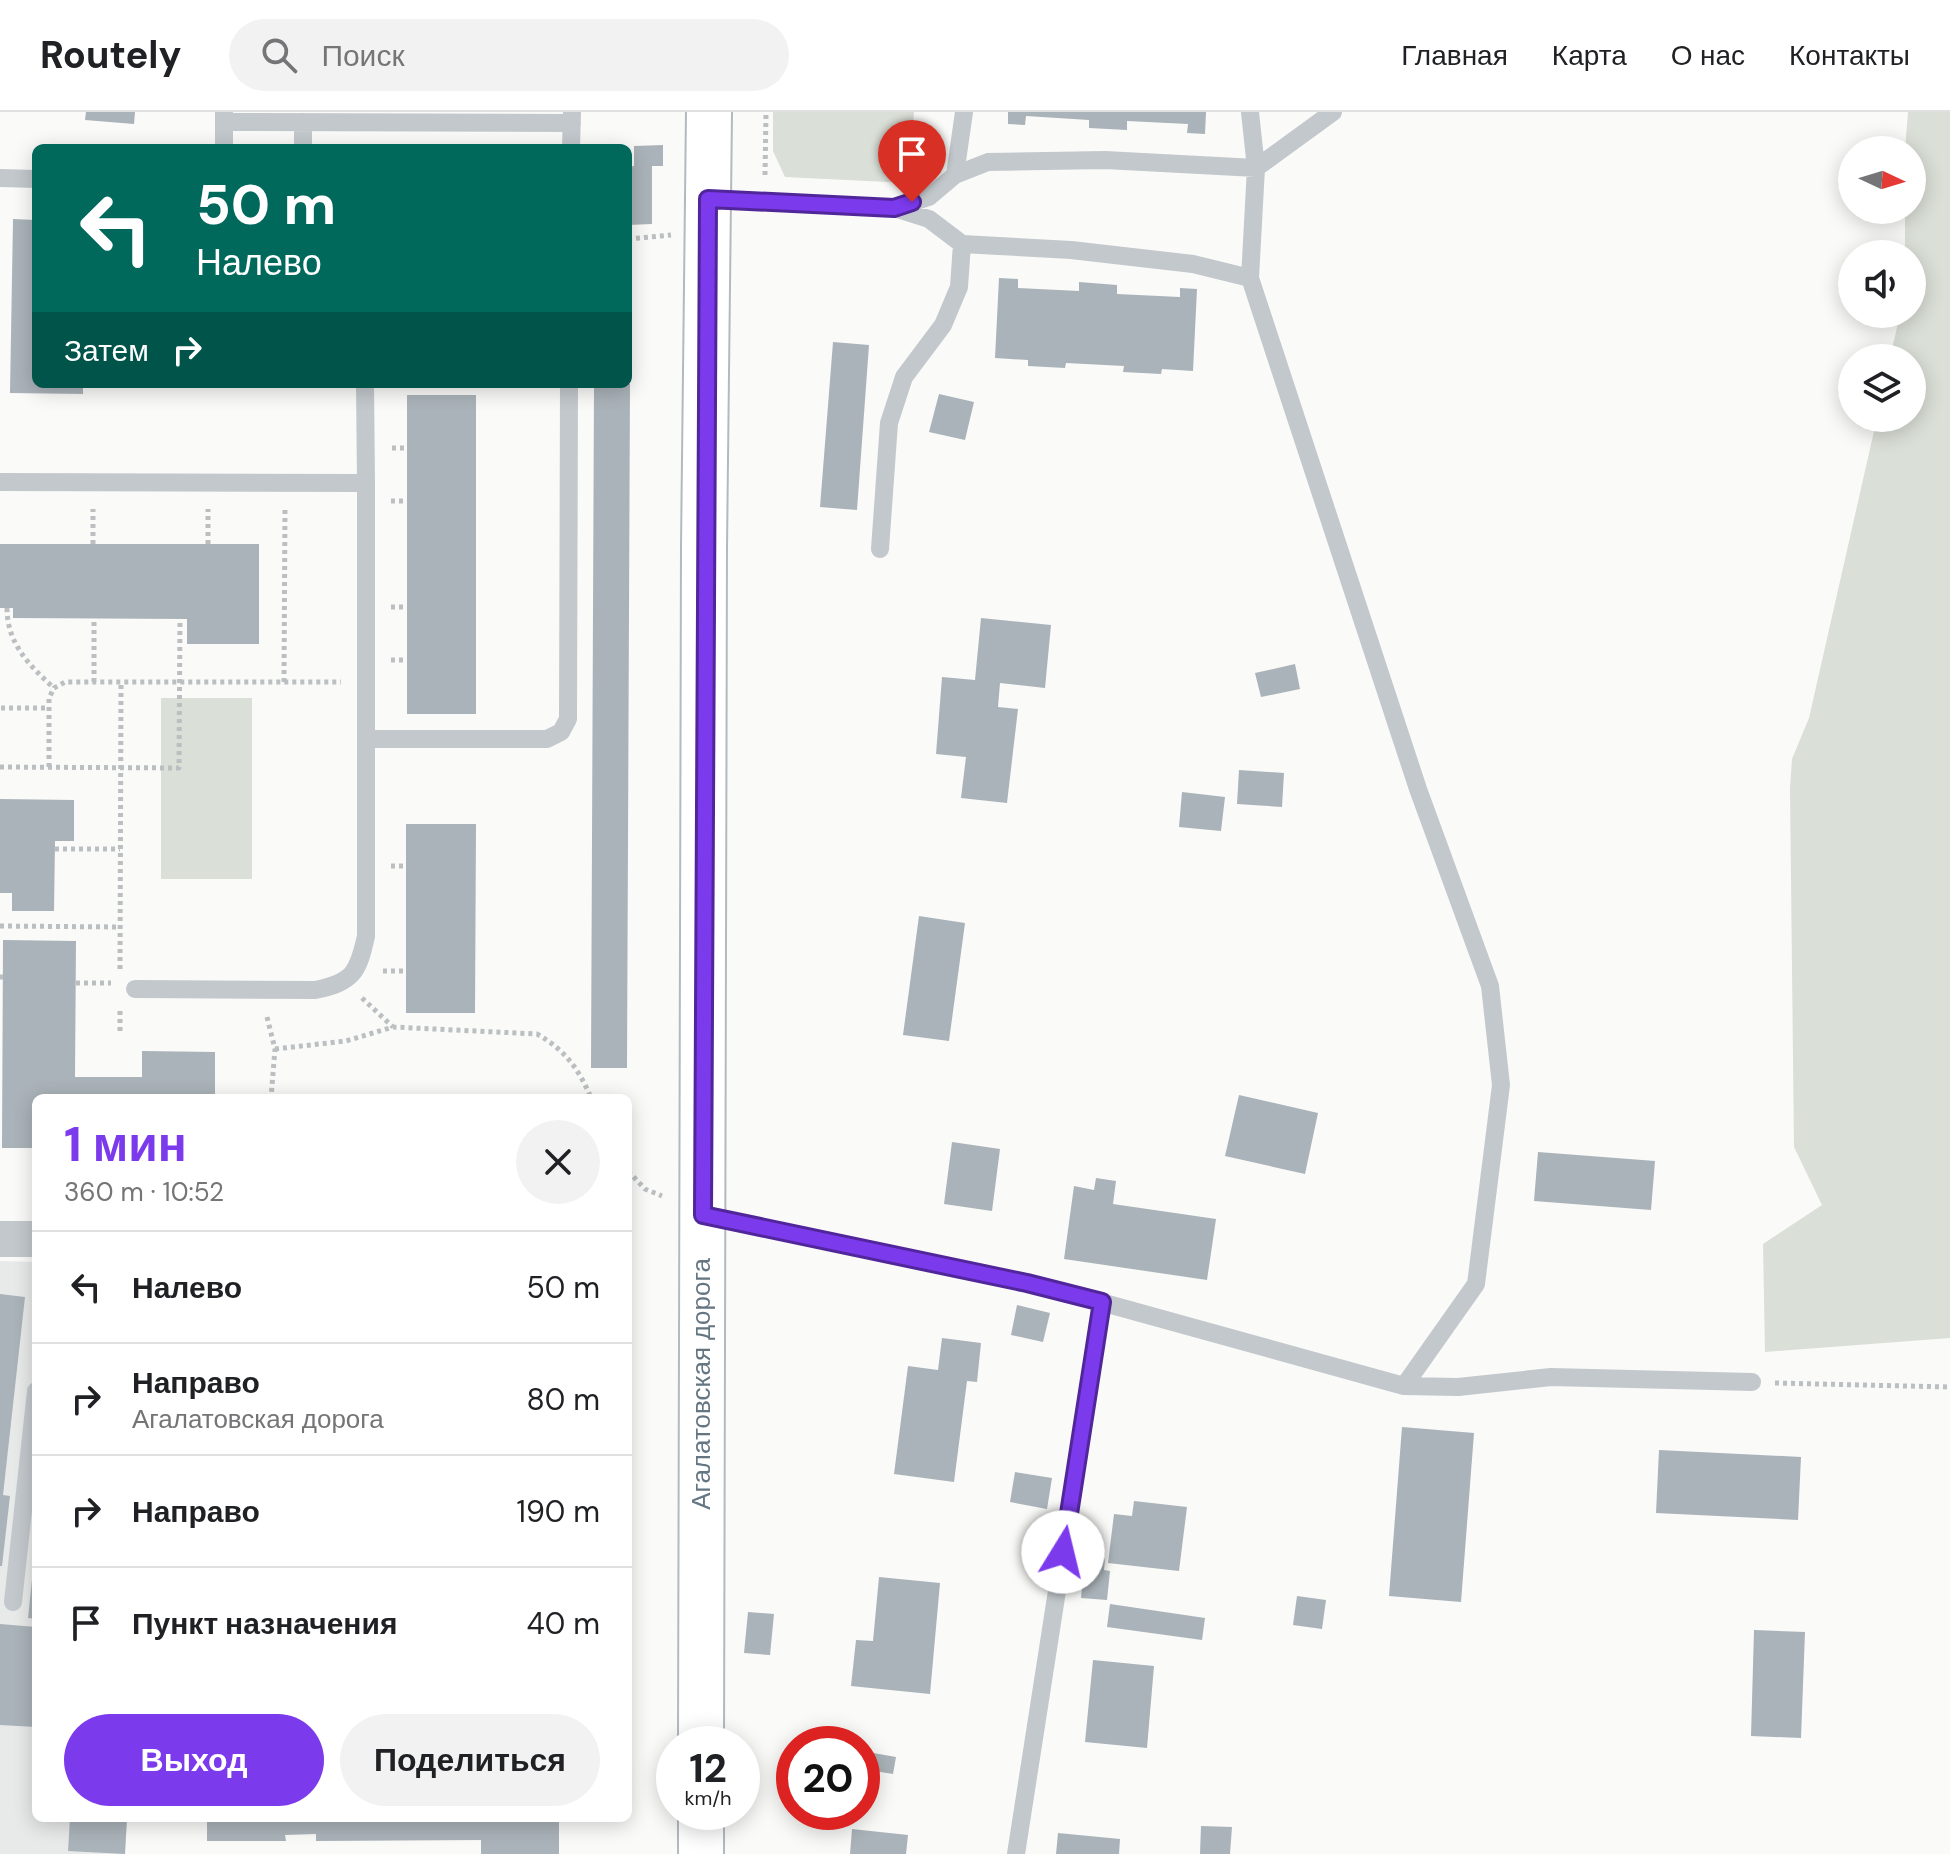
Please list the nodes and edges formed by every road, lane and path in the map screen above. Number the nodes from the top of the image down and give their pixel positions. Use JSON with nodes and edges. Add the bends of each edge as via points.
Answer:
{"nodes":[{"id":1,"x":709,"y":112,"type":"edge"},
{"id":2,"x":766,"y":112,"type":"edge"},
{"id":3,"x":964,"y":112,"type":"edge"},
{"id":4,"x":1250,"y":112,"type":"edge"},
{"id":5,"x":1333,"y":112,"type":"edge"},
{"id":6,"x":224,"y":117,"type":"edge"},
{"id":7,"x":572,"y":118,"type":"edge"},
{"id":8,"x":303,"y":122,"type":"junction"},
{"id":9,"x":224,"y":144,"type":"edge"},
{"id":10,"x":303,"y":144,"type":"edge"},
{"id":11,"x":571,"y":144,"type":"edge"},
{"id":12,"x":1256,"y":168,"type":"junction"},
{"id":13,"x":955,"y":175,"type":"junction"},
{"id":14,"x":0,"y":178,"type":"edge"},
{"id":15,"x":32,"y":179,"type":"edge"},
{"id":16,"x":708,"y":199,"type":"junction"},
{"id":17,"x":765,"y":202,"type":"junction"},
{"id":18,"x":894,"y":208,"type":"junction"},
{"id":19,"x":674,"y":234,"type":"dead end"},
{"id":20,"x":632,"y":239,"type":"edge"},
{"id":21,"x":962,"y":244,"type":"junction"},
{"id":22,"x":1250,"y":278,"type":"junction"},
{"id":23,"x":365,"y":388,"type":"edge"},
{"id":24,"x":569,"y":388,"type":"edge"},
{"id":25,"x":0,"y":482,"type":"edge"},
{"id":26,"x":93,"y":482,"type":"junction"},
{"id":27,"x":208,"y":482,"type":"junction"},
{"id":28,"x":285,"y":483,"type":"junction"},
{"id":29,"x":366,"y":483,"type":"junction"},
{"id":30,"x":93,"y":544,"type":"dead end"},
{"id":31,"x":208,"y":544,"type":"dead end"},
{"id":32,"x":880,"y":549,"type":"dead end"},
{"id":33,"x":7,"y":608,"type":"dead end"},
{"id":34,"x":94,"y":619,"type":"dead end"},
{"id":35,"x":180,"y":619,"type":"dead end"},
{"id":36,"x":94,"y":682,"type":"junction"},
{"id":37,"x":121,"y":682,"type":"junction"},
{"id":38,"x":180,"y":682,"type":"junction"},
{"id":39,"x":284,"y":682,"type":"junction"},
{"id":40,"x":366,"y":682,"type":"junction"},
{"id":41,"x":54,"y":688,"type":"junction"},
{"id":42,"x":1,"y":708,"type":"edge"},
{"id":43,"x":48,"y":708,"type":"junction"},
{"id":44,"x":366,"y":739,"type":"junction"},
{"id":45,"x":0,"y":767,"type":"edge"},
{"id":46,"x":49,"y":767,"type":"junction"},
{"id":47,"x":121,"y":768,"type":"junction"},
{"id":48,"x":55,"y":849,"type":"dead end"},
{"id":49,"x":120,"y":849,"type":"junction"},
{"id":50,"x":0,"y":926,"type":"edge"},
{"id":51,"x":120,"y":927,"type":"junction"},
{"id":52,"x":76,"y":983,"type":"dead end"},
{"id":53,"x":341,"y":984,"type":"junction"},
{"id":54,"x":135,"y":989,"type":"dead end"},
{"id":55,"x":260,"y":989,"type":"junction"},
{"id":56,"x":120,"y":1004,"type":"dead end"},
{"id":57,"x":393,"y":1027,"type":"junction"},
{"id":58,"x":120,"y":1034,"type":"dead end"},
{"id":59,"x":275,"y":1049,"type":"junction"},
{"id":60,"x":271,"y":1094,"type":"edge"},
{"id":61,"x":589,"y":1094,"type":"edge"},
{"id":62,"x":703,"y":1215,"type":"junction"},
{"id":63,"x":0,"y":1239,"type":"edge"},
{"id":64,"x":32,"y":1239,"type":"edge"},
{"id":65,"x":1102,"y":1302,"type":"junction"},
{"id":66,"x":1752,"y":1382,"type":"joint"},
{"id":67,"x":1404,"y":1386,"type":"junction"},
{"id":68,"x":1950,"y":1387,"type":"edge"},
{"id":69,"x":32,"y":1428,"type":"edge"},
{"id":70,"x":13,"y":1602,"type":"dead end"},
{"id":71,"x":701,"y":1726,"type":"edge"},
{"id":72,"x":701,"y":1830,"type":"edge"},
{"id":73,"x":701,"y":1854,"type":"edge"},
{"id":74,"x":1016,"y":1854,"type":"edge"}],
"edges":[{"from":1,"to":16,"type":"main road","name":"Агалатовская дорога"},
{"from":2,"to":17,"type":"path"},
{"from":3,"to":13,"type":"lane"},
{"from":4,"to":12,"type":"lane"},
{"from":5,"to":12,"type":"lane"},
{"from":6,"to":8,"type":"lane"},
{"from":6,"to":9,"type":"lane"},
{"from":7,"to":8,"type":"lane"},
{"from":7,"to":11,"type":"lane"},
{"from":8,"to":10,"type":"lane"},
{"from":12,"to":13,"type":"lane","via":[[1105,160],[988,162]]},
{"from":12,"to":22,"type":"lane"},
{"from":13,"to":18,"type":"lane","via":[[929,197]]},
{"from":14,"to":15,"type":"lane"},
{"from":16,"to":17,"type":"lane"},
{"from":16,"to":62,"type":"main road","name":"Агалатовская дорога"},
{"from":17,"to":18,"type":"lane"},
{"from":18,"to":21,"type":"lane","via":[[929,219]]},
{"from":19,"to":20,"type":"path"},
{"from":21,"to":22,"type":"lane","via":[[1177,262]]},
{"from":21,"to":32,"type":"lane","via":[[959,287],[943,325],[904,377],[889,423]]},
{"from":22,"to":67,"type":"lane","via":[[1418,789],[1490,986],[1501,1085],[1476,1284]]},
{"from":23,"to":29,"type":"lane"},
{"from":24,"to":44,"type":"lane","via":[[568,719],[561,732],[547,739]]},
{"from":25,"to":26,"type":"lane"},
{"from":26,"to":27,"type":"lane"},
{"from":26,"to":30,"type":"path"},
{"from":27,"to":28,"type":"lane"},
{"from":27,"to":31,"type":"path"},
{"from":28,"to":29,"type":"lane"},
{"from":28,"to":39,"type":"path"},
{"from":29,"to":40,"type":"lane"},
{"from":33,"to":41,"type":"path","via":[[7,623],[26,662]]},
{"from":34,"to":36,"type":"path"},
{"from":35,"to":38,"type":"path"},
{"from":36,"to":37,"type":"path"},
{"from":36,"to":41,"type":"path","via":[[65,682]]},
{"from":37,"to":38,"type":"path"},
{"from":37,"to":47,"type":"path"},
{"from":38,"to":39,"type":"path"},
{"from":38,"to":47,"type":"path","via":[[179,768]]},
{"from":39,"to":40,"type":"path"},
{"from":40,"to":44,"type":"lane"},
{"from":41,"to":43,"type":"path"},
{"from":42,"to":43,"type":"path"},
{"from":43,"to":46,"type":"path"},
{"from":44,"to":53,"type":"lane","via":[[366,936],[360,964]]},
{"from":45,"to":46,"type":"path"},
{"from":46,"to":47,"type":"path"},
{"from":47,"to":49,"type":"path"},
{"from":48,"to":49,"type":"path"},
{"from":49,"to":51,"type":"path"},
{"from":50,"to":51,"type":"path"},
{"from":51,"to":52,"type":"path","via":[[120,983]]},
{"from":53,"to":55,"type":"lane","via":[[315,990]]},
{"from":53,"to":57,"type":"path","via":[[370,1002]]},
{"from":54,"to":55,"type":"lane"},
{"from":55,"to":59,"type":"path"},
{"from":56,"to":58,"type":"path"},
{"from":57,"to":59,"type":"path","via":[[346,1041]]},
{"from":57,"to":61,"type":"path","via":[[537,1034],[579,1070]]},
{"from":59,"to":60,"type":"path"},
{"from":62,"to":65,"type":"lane"},
{"from":62,"to":71,"type":"main road","name":"Агалатовская дорога"},
{"from":63,"to":64,"type":"street"},
{"from":65,"to":67,"type":"lane"},
{"from":65,"to":74,"type":"lane"},
{"from":66,"to":67,"type":"lane","via":[[1551,1377],[1458,1387]]},
{"from":66,"to":68,"type":"path"},
{"from":69,"to":70,"type":"lane"},
{"from":72,"to":73,"type":"main road"}]}
